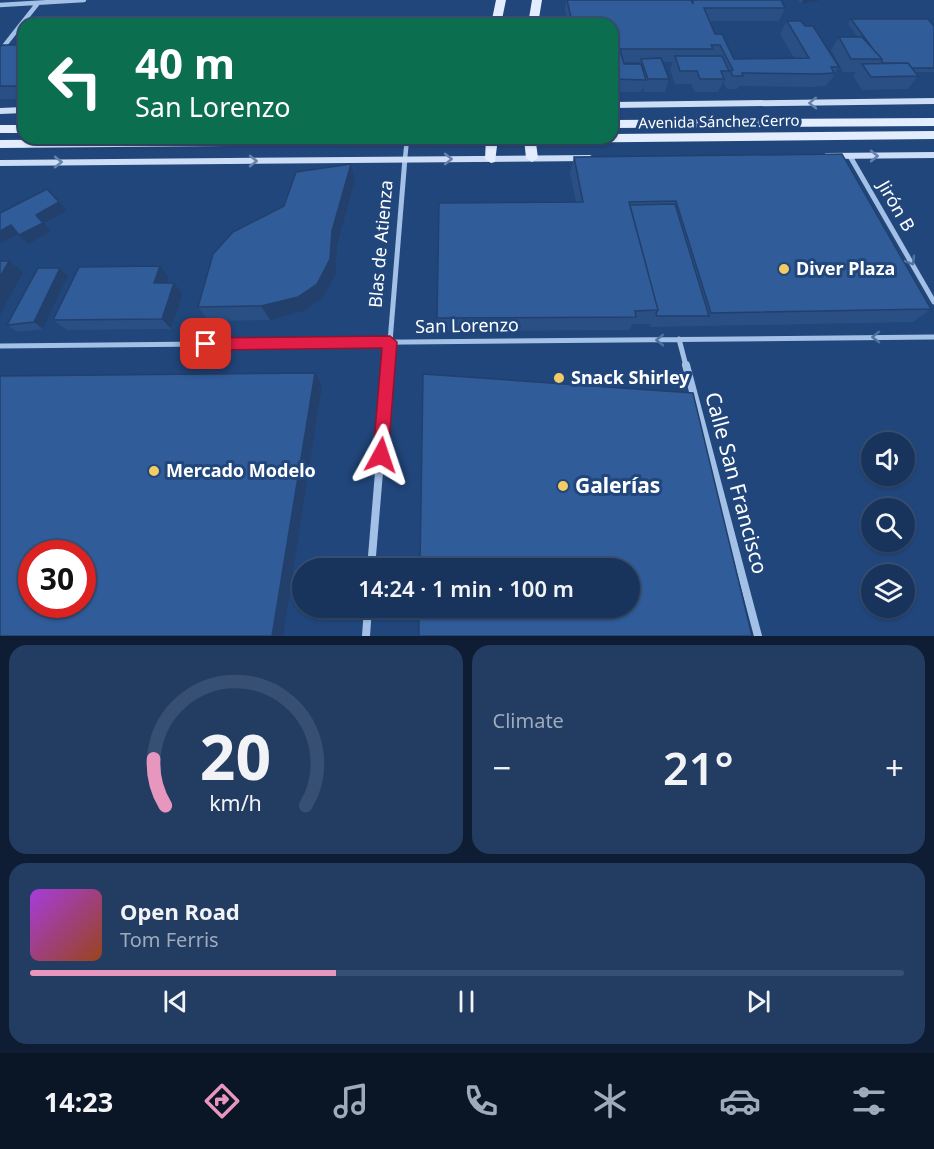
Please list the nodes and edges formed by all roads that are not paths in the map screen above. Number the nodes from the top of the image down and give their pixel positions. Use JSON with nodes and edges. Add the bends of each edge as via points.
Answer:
{"nodes":[{"id":1,"x":84,"y":0,"type":"edge"},
{"id":2,"x":501,"y":0,"type":"edge"},
{"id":3,"x":537,"y":0,"type":"edge"},
{"id":4,"x":38,"y":3,"type":"junction"},
{"id":5,"x":0,"y":5,"type":"edge"},
{"id":6,"x":26,"y":18,"type":"edge"},
{"id":7,"x":497,"y":18,"type":"edge"},
{"id":8,"x":534,"y":18,"type":"edge"},
{"id":9,"x":18,"y":28,"type":"edge"},
{"id":10,"x":0,"y":51,"type":"edge"},
{"id":11,"x":934,"y":101,"type":"edge"},
{"id":12,"x":618,"y":105,"type":"edge"},
{"id":13,"x":18,"y":110,"type":"edge"},
{"id":14,"x":0,"y":111,"type":"edge"},
{"id":15,"x":934,"y":122,"type":"edge"},
{"id":16,"x":618,"y":124,"type":"edge"},
{"id":17,"x":0,"y":129,"type":"edge"},
{"id":18,"x":18,"y":129,"type":"edge"},
{"id":19,"x":934,"y":135,"type":"edge"},
{"id":20,"x":618,"y":138,"type":"edge"},
{"id":21,"x":0,"y":144,"type":"edge"},
{"id":22,"x":18,"y":144,"type":"edge"},
{"id":23,"x":406,"y":144,"type":"edge"},
{"id":24,"x":492,"y":144,"type":"edge"},
{"id":25,"x":533,"y":144,"type":"edge"},
{"id":26,"x":934,"y":155,"type":"edge"},
{"id":27,"x":815,"y":156,"type":"edge"},
{"id":28,"x":850,"y":156,"type":"junction"},
{"id":29,"x":532,"y":158,"type":"junction"},
{"id":30,"x":603,"y":158,"type":"edge"},
{"id":31,"x":405,"y":159,"type":"junction"},
{"id":32,"x":492,"y":159,"type":"junction"},
{"id":33,"x":0,"y":163,"type":"edge"},
{"id":34,"x":934,"y":302,"type":"edge"},
{"id":35,"x":934,"y":337,"type":"edge"},
{"id":36,"x":680,"y":339,"type":"junction"},
{"id":37,"x":390,"y":342,"type":"junction"},
{"id":38,"x":0,"y":346,"type":"edge"},
{"id":39,"x":372,"y":558,"type":"edge"},
{"id":40,"x":367,"y":618,"type":"edge"},
{"id":41,"x":366,"y":636,"type":"edge"},
{"id":42,"x":758,"y":636,"type":"edge"}],
"edges":[{"from":1,"to":4,"type":"street"},
{"from":2,"to":7,"type":"main road"},
{"from":3,"to":8,"type":"main road"},
{"from":4,"to":5,"type":"street"},
{"from":4,"to":6,"type":"street"},
{"from":9,"to":10,"type":"street"},
{"from":11,"to":12,"type":"main road","name":"Avenida Sánchez Cerro","one_way":true},
{"from":13,"to":14,"type":"main road"},
{"from":15,"to":16,"type":"main road","name":"Avenida Sánchez Cerro"},
{"from":17,"to":18,"type":"main road"},
{"from":19,"to":20,"type":"main road","name":"Avenida Sánchez Cerro"},
{"from":21,"to":22,"type":"main road","name":"Avenida Sánchez Cerro","bridge":true},
{"from":23,"to":31,"type":"street","name":"Blas de Atienza"},
{"from":24,"to":32,"type":"main road"},
{"from":25,"to":29,"type":"main road"},
{"from":28,"to":26,"type":"main road","one_way":true},
{"from":27,"to":28,"type":"main road"},
{"from":28,"to":34,"type":"street","name":"Jirón B","one_way":true},
{"from":29,"to":30,"type":"main road"},
{"from":29,"to":32,"type":"main road"},
{"from":31,"to":32,"type":"main road","one_way":true},
{"from":33,"to":31,"type":"main road","one_way":true},
{"from":31,"to":37,"type":"street","name":"Blas de Atienza"},
{"from":35,"to":36,"type":"street","name":"San Lorenzo","one_way":true},
{"from":36,"to":37,"type":"street","name":"San Lorenzo","one_way":true},
{"from":36,"to":42,"type":"street","name":"Calle San Francisco"},
{"from":37,"to":38,"type":"street","name":"San Lorenzo"},
{"from":37,"to":39,"type":"street","name":"Blas de Atienza"},
{"from":40,"to":41,"type":"street"}]}
